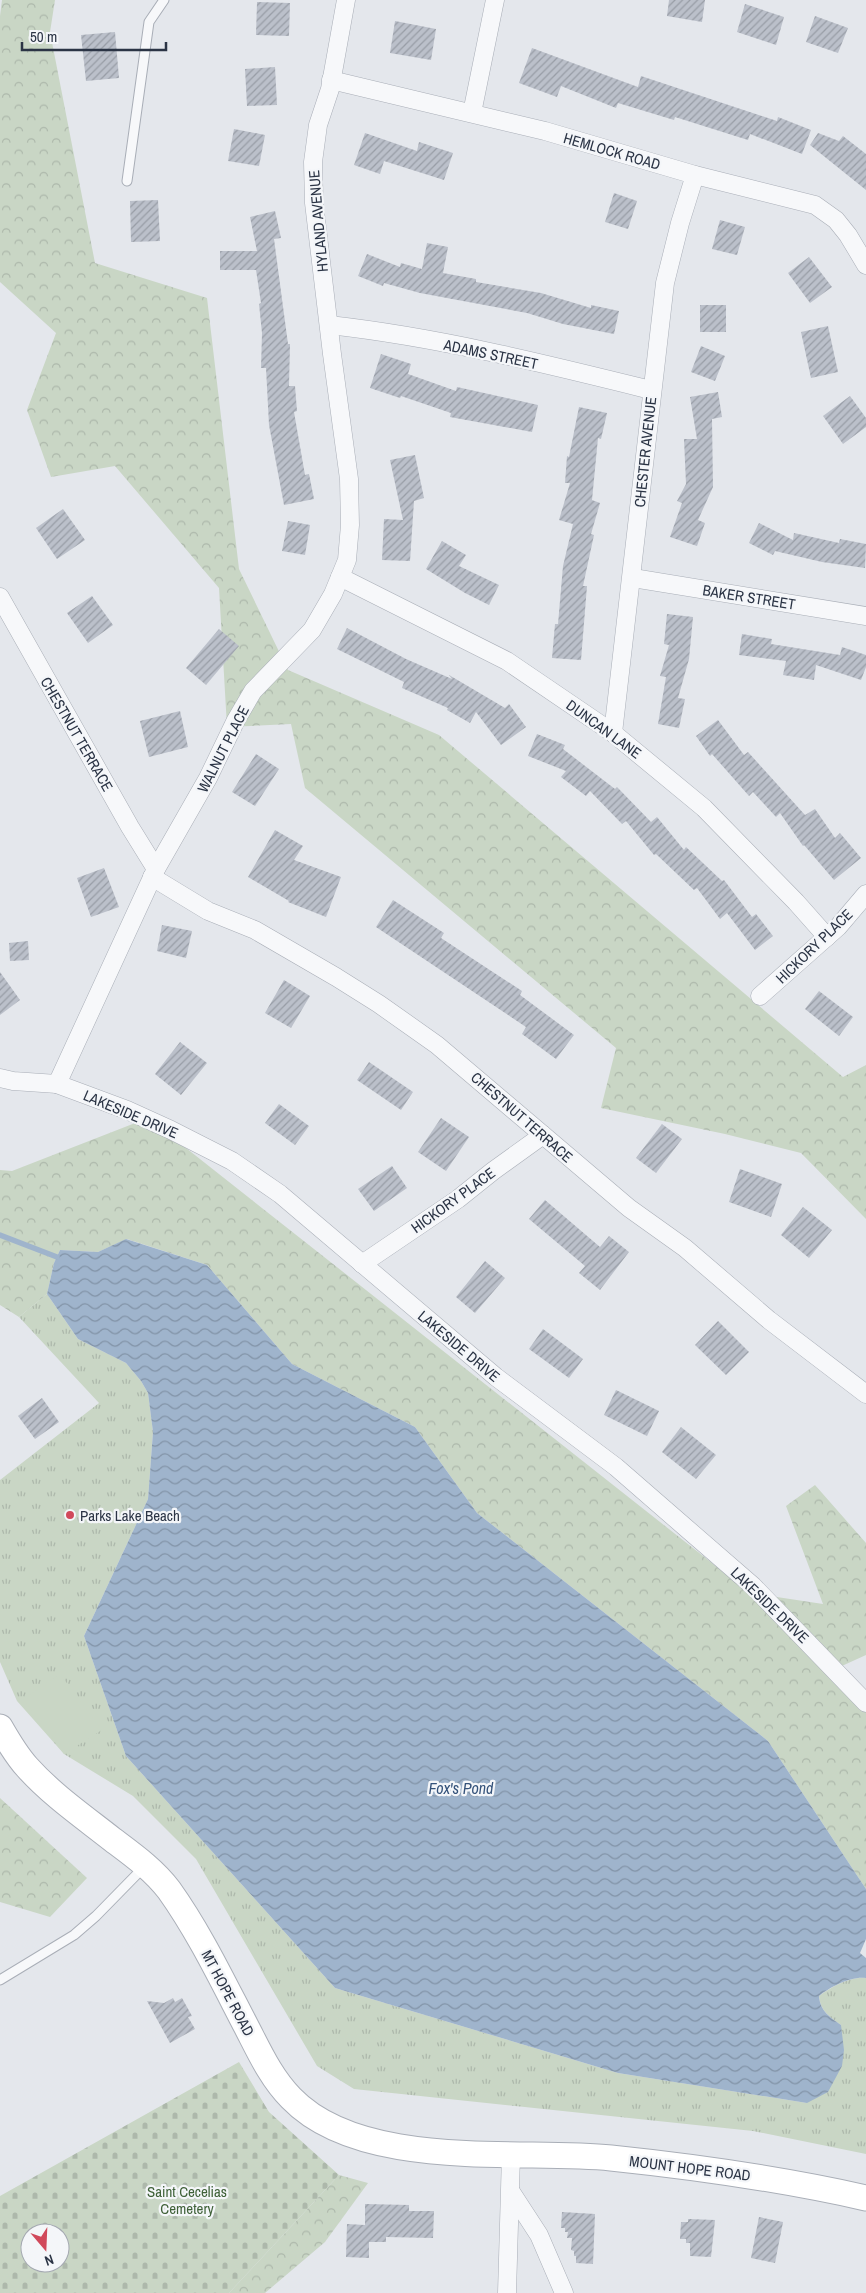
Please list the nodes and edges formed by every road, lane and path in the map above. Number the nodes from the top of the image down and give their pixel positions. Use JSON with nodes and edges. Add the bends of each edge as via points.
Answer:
{"nodes":[{"id":1,"x":164,"y":0,"type":"edge"},
{"id":2,"x":346,"y":0,"type":"edge"},
{"id":3,"x":495,"y":0,"type":"edge"},
{"id":4,"x":331,"y":80,"type":"junction"},
{"id":5,"x":472,"y":113,"type":"junction"},
{"id":6,"x":695,"y":175,"type":"junction"},
{"id":7,"x":127,"y":181,"type":"dead end"},
{"id":8,"x":866,"y":265,"type":"edge"},
{"id":9,"x":329,"y":325,"type":"junction"},
{"id":10,"x":652,"y":390,"type":"junction"},
{"id":11,"x":340,"y":577,"type":"junction"},
{"id":12,"x":633,"y":578,"type":"junction"},
{"id":13,"x":0,"y":597,"type":"edge"},
{"id":14,"x":866,"y":616,"type":"edge"},
{"id":15,"x":613,"y":733,"type":"junction"},
{"id":16,"x":154,"y":873,"type":"junction"},
{"id":17,"x":866,"y":894,"type":"edge"},
{"id":18,"x":827,"y":937,"type":"junction"},
{"id":19,"x":760,"y":996,"type":"dead end"},
{"id":20,"x":0,"y":1078,"type":"edge"},
{"id":21,"x":57,"y":1084,"type":"junction"},
{"id":22,"x":543,"y":1135,"type":"junction"},
{"id":23,"x":362,"y":1264,"type":"junction"},
{"id":24,"x":866,"y":1394,"type":"edge"},
{"id":25,"x":866,"y":1703,"type":"edge"},
{"id":26,"x":0,"y":1728,"type":"edge"},
{"id":27,"x":145,"y":1866,"type":"junction"},
{"id":28,"x":0,"y":1980,"type":"edge"},
{"id":29,"x":511,"y":2155,"type":"junction"},
{"id":30,"x":511,"y":2192,"type":"junction"},
{"id":31,"x":866,"y":2198,"type":"edge"},
{"id":32,"x":507,"y":2293,"type":"edge"},
{"id":33,"x":564,"y":2293,"type":"edge"}],
"edges":[{"from":1,"to":7,"type":"lane","via":[[149,22]]},
{"from":2,"to":4,"type":"street","name":"HYLAND AVENUE"},
{"from":3,"to":5,"type":"street"},
{"from":4,"to":5,"type":"street","name":"HEMLOCK ROAD"},
{"from":4,"to":9,"type":"street","name":"HYLAND AVENUE","via":[[318,125],[312,162]]},
{"from":5,"to":6,"type":"street","name":"HEMLOCK ROAD"},
{"from":6,"to":8,"type":"street","name":"HEMLOCK ROAD","via":[[815,205],[836,220]]},
{"from":6,"to":10,"type":"street","name":"CHESTER AVENUE","via":[[665,283]]},
{"from":9,"to":10,"type":"street","name":"ADAMS STREET","via":[[454,346]]},
{"from":9,"to":11,"type":"street","name":"WALNUT PLACE","via":[[349,479],[347,560]]},
{"from":10,"to":12,"type":"street","name":"CHESTER AVENUE"},
{"from":11,"to":15,"type":"street","name":"DUNCAN LANE","via":[[507,661]]},
{"from":11,"to":16,"type":"street","name":"WALNUT PLACE","via":[[312,630],[253,691]]},
{"from":12,"to":14,"type":"street","name":"BAKER STREET"},
{"from":12,"to":15,"type":"street","name":"CHESTER AVENUE"},
{"from":13,"to":16,"type":"street","name":"CHESTNUT TERRACE"},
{"from":15,"to":18,"type":"street","name":"DUNCAN LANE","via":[[704,808]]},
{"from":16,"to":21,"type":"street","name":"WALNUT PLACE"},
{"from":16,"to":22,"type":"street","name":"CHESTNUT TERRACE","via":[[208,911],[255,930],[379,1004],[444,1051]]},
{"from":17,"to":18,"type":"street","name":"HICKORY PLACE"},
{"from":18,"to":19,"type":"street","name":"HICKORY PLACE"},
{"from":20,"to":21,"type":"street","name":"LAKESIDE DRIVE","via":[[13,1082]]},
{"from":21,"to":23,"type":"street","name":"LAKESIDE DRIVE","via":[[127,1110],[232,1161],[280,1194]]},
{"from":22,"to":23,"type":"street","name":"HICKORY PLACE","via":[[458,1199]]},
{"from":22,"to":24,"type":"street","name":"CHESTNUT TERRACE","via":[[629,1208],[685,1248],[769,1320]]},
{"from":23,"to":25,"type":"street","name":"LAKESIDE DRIVE","via":[[496,1377],[616,1467],[753,1586]]},
{"from":26,"to":27,"type":"street","name":"MT HOPE ROAD","via":[[28,1768],[67,1804]]},
{"from":27,"to":28,"type":"lane","via":[[74,1935]]},
{"from":27,"to":29,"type":"street","name":"MT HOPE ROAD","via":[[168,1889],[198,1935],[278,2083],[305,2111],[337,2130],[376,2142],[472,2154]]},
{"from":29,"to":30,"type":"street"},
{"from":29,"to":31,"type":"street","name":"MOUNT HOPE ROAD","via":[[607,2158],[695,2167],[804,2184]]},
{"from":30,"to":32,"type":"street"},
{"from":30,"to":33,"type":"street","via":[[540,2235]]}]}
